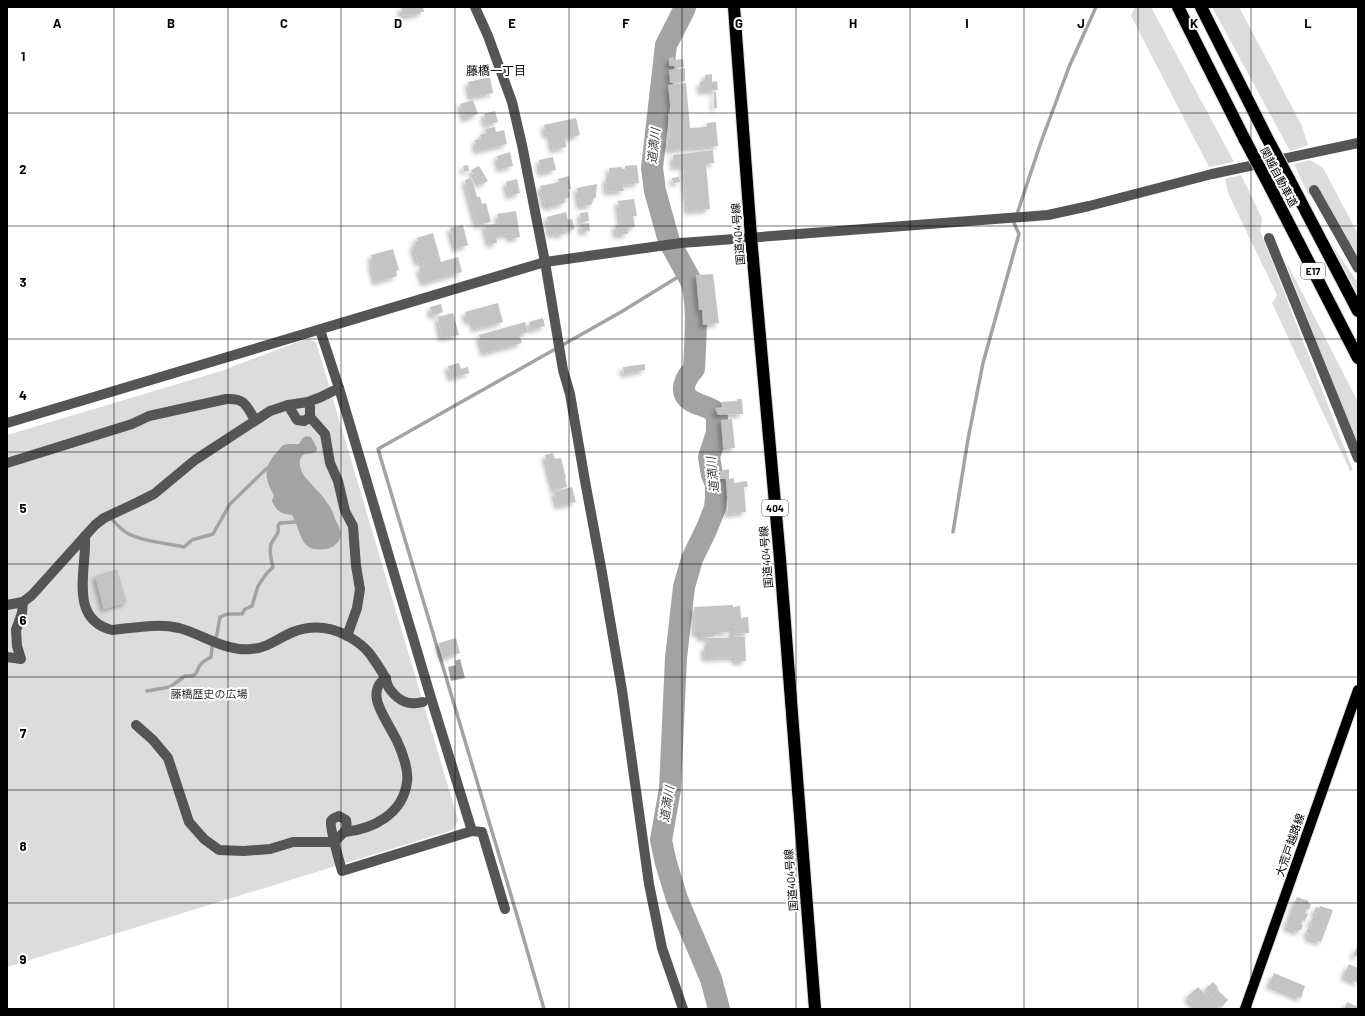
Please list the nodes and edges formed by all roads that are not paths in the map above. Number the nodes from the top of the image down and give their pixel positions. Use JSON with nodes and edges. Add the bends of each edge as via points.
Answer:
{"nodes":[{"id":1,"x":475,"y":7,"type":"edge"},
{"id":2,"x":734,"y":7,"type":"edge"},
{"id":3,"x":1178,"y":7,"type":"edge"},
{"id":4,"x":1201,"y":7,"type":"edge"},
{"id":5,"x":1358,"y":143,"type":"edge"},
{"id":6,"x":1314,"y":190,"type":"dead end"},
{"id":7,"x":751,"y":237,"type":"junction"},
{"id":8,"x":1269,"y":238,"type":"dead end"},
{"id":9,"x":545,"y":262,"type":"junction"},
{"id":10,"x":1358,"y":268,"type":"edge"},
{"id":11,"x":1358,"y":312,"type":"edge"},
{"id":12,"x":320,"y":330,"type":"junction"},
{"id":13,"x":1358,"y":358,"type":"edge"},
{"id":14,"x":340,"y":388,"type":"junction"},
{"id":15,"x":308,"y":402,"type":"junction"},
{"id":16,"x":288,"y":405,"type":"junction"},
{"id":17,"x":310,"y":417,"type":"junction"},
{"id":18,"x":255,"y":420,"type":"junction"},
{"id":19,"x":7,"y":423,"type":"edge"},
{"id":20,"x":1358,"y":458,"type":"edge"},
{"id":21,"x":7,"y":463,"type":"edge"},
{"id":22,"x":85,"y":536,"type":"junction"},
{"id":23,"x":23,"y":602,"type":"junction"},
{"id":24,"x":7,"y":605,"type":"edge"},
{"id":25,"x":348,"y":636,"type":"junction"},
{"id":26,"x":7,"y":657,"type":"edge"},
{"id":27,"x":386,"y":678,"type":"junction"},
{"id":28,"x":1358,"y":690,"type":"edge"},
{"id":29,"x":423,"y":702,"type":"dead end"},
{"id":30,"x":136,"y":725,"type":"dead end"},
{"id":31,"x":472,"y":831,"type":"junction"},
{"id":32,"x":345,"y":832,"type":"junction"},
{"id":33,"x":335,"y":842,"type":"junction"},
{"id":34,"x":505,"y":909,"type":"dead end"},
{"id":35,"x":683,"y":1009,"type":"edge"},
{"id":36,"x":815,"y":1009,"type":"edge"},
{"id":37,"x":1245,"y":1009,"type":"edge"}],
"edges":[{"from":1,"to":9,"type":"street","via":[[512,102]]},
{"from":2,"to":7,"type":"highway","name":"国道404号線","number":"404"},
{"from":3,"to":13,"type":"highway","name":"関越自動車道","number":"E17","bridge":true},
{"from":4,"to":11,"type":"highway","name":"関越自動車道","number":"E17","bridge":true},
{"from":5,"to":7,"type":"street","via":[[1212,174],[1048,214]]},
{"from":6,"to":10,"type":"street"},
{"from":7,"to":9,"type":"street","via":[[681,243]]},
{"from":7,"to":36,"type":"highway","name":"国道404号線","number":"404"},
{"from":8,"to":20,"type":"street"},
{"from":9,"to":12,"type":"street"},
{"from":9,"to":35,"type":"street","via":[[614,644],[649,884],[662,948]]},
{"from":12,"to":14,"type":"street"},
{"from":12,"to":19,"type":"street"},
{"from":14,"to":15,"type":"street"},
{"from":14,"to":31,"type":"street"},
{"from":15,"to":16,"type":"street"},
{"from":15,"to":17,"type":"street"},
{"from":16,"to":17,"type":"street","via":[[297,420],[304,421]]},
{"from":16,"to":18,"type":"street"},
{"from":17,"to":25,"type":"street","via":[[325,434],[330,463],[338,480],[345,511],[353,526],[360,589]]},
{"from":18,"to":21,"type":"street","via":[[242,401],[237,398],[226,399],[149,416],[132,424]]},
{"from":18,"to":22,"type":"street","via":[[195,460],[154,494],[104,518]]},
{"from":22,"to":23,"type":"street"},
{"from":22,"to":25,"type":"street","via":[[83,601],[90,617],[104,628],[180,628],[240,649],[262,647],[303,629],[327,628]]},
{"from":23,"to":24,"type":"street"},
{"from":23,"to":26,"type":"street","via":[[16,630],[21,659]]},
{"from":25,"to":27,"type":"street","via":[[370,654]]},
{"from":27,"to":29,"type":"street","via":[[389,688],[398,698],[414,704]]},
{"from":27,"to":32,"type":"street","via":[[377,689],[377,700],[397,741],[405,765],[407,781],[404,793],[386,818],[359,831]]},
{"from":28,"to":37,"type":"main road","name":"大荒戸越路線"},
{"from":30,"to":33,"type":"street","via":[[168,758],[189,822],[204,839],[219,850],[244,852],[270,849],[293,842]]},
{"from":31,"to":33,"type":"street","via":[[342,871]]},
{"from":31,"to":34,"type":"street","via":[[482,832]]},
{"from":32,"to":33,"type":"street"},
{"from":32,"to":33,"type":"street","via":[[346,820],[339,816],[334,818],[331,826]]}]}
